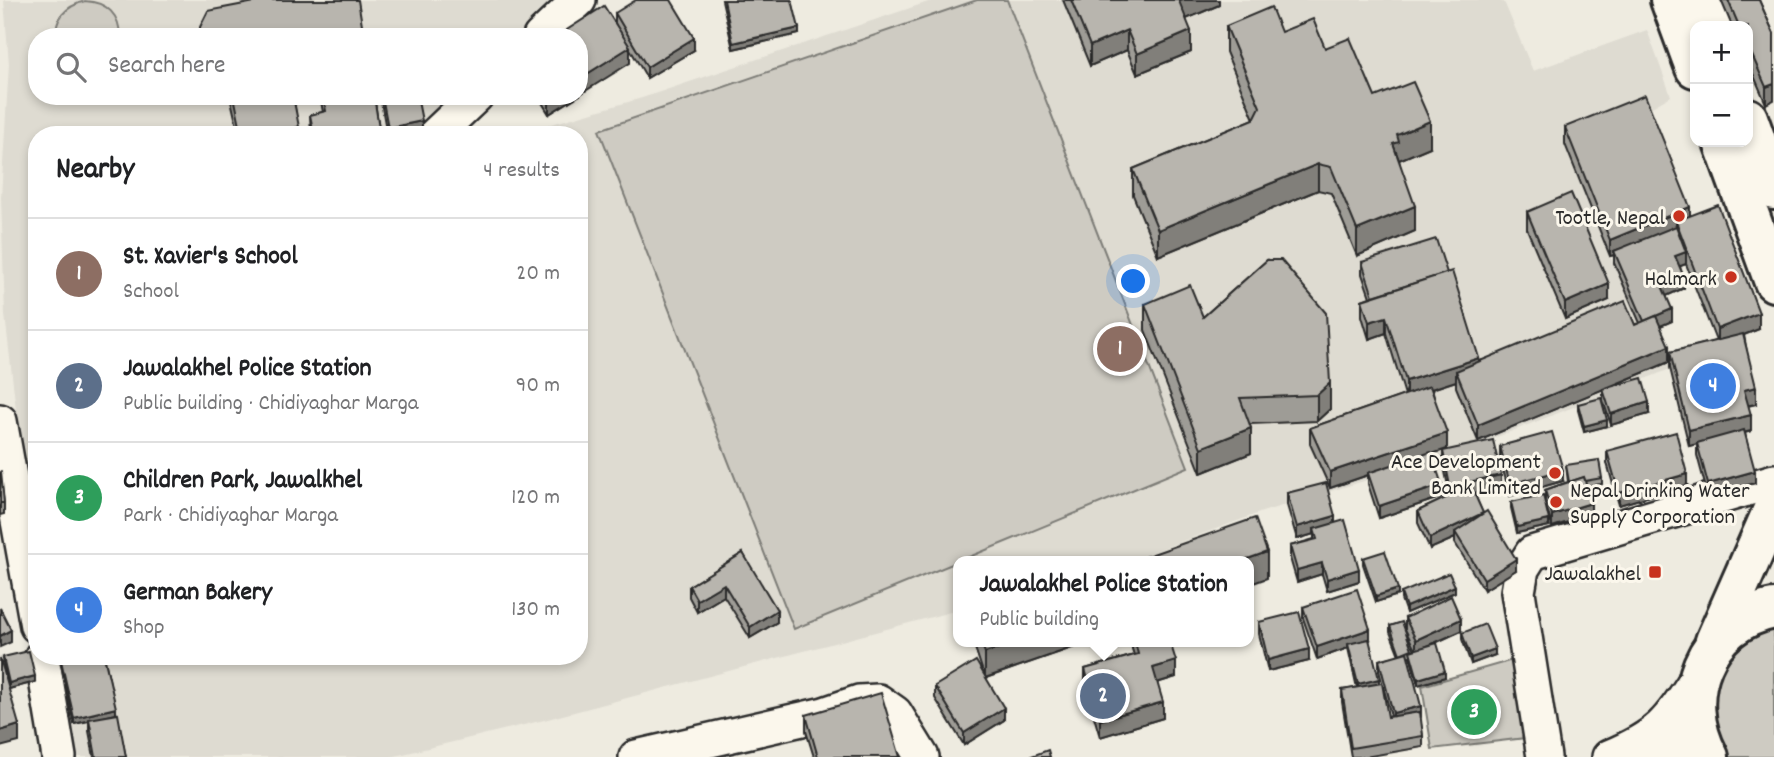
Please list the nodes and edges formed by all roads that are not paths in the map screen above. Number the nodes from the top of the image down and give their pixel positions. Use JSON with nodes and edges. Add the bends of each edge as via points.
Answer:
{"nodes":[{"id":1,"x":579,"y":0,"type":"edge"},
{"id":2,"x":1670,"y":0,"type":"edge"},
{"id":3,"x":1702,"y":0,"type":"edge"},
{"id":4,"x":1710,"y":21,"type":"edge"},
{"id":5,"x":549,"y":28,"type":"edge"},
{"id":6,"x":1690,"y":54,"type":"edge"},
{"id":7,"x":467,"y":105,"type":"edge"},
{"id":8,"x":444,"y":126,"type":"edge"},
{"id":9,"x":1753,"y":137,"type":"edge"},
{"id":10,"x":1752,"y":147,"type":"edge"},
{"id":11,"x":1774,"y":190,"type":"edge"},
{"id":12,"x":1774,"y":282,"type":"edge"},
{"id":13,"x":0,"y":421,"type":"edge"},
{"id":14,"x":1774,"y":481,"type":"edge"},
{"id":15,"x":1774,"y":507,"type":"edge"},
{"id":16,"x":19,"y":528,"type":"edge"},
{"id":17,"x":28,"y":577,"type":"edge"},
{"id":18,"x":1774,"y":609,"type":"edge"},
{"id":19,"x":1705,"y":662,"type":"junction"},
{"id":20,"x":44,"y":665,"type":"edge"},
{"id":21,"x":1707,"y":753,"type":"edge"},
{"id":22,"x":60,"y":757,"type":"edge"},
{"id":23,"x":636,"y":757,"type":"edge"},
{"id":24,"x":922,"y":757,"type":"edge"},
{"id":25,"x":1544,"y":757,"type":"edge"},
{"id":26,"x":1608,"y":757,"type":"edge"},
{"id":27,"x":1623,"y":757,"type":"edge"}],
"edges":[{"from":1,"to":5,"type":"street"},
{"from":2,"to":6,"type":"main road"},
{"from":3,"to":4,"type":"main road"},
{"from":7,"to":8,"type":"street"},
{"from":9,"to":11,"type":"main road"},
{"from":10,"to":12,"type":"main road"},
{"from":13,"to":16,"type":"street"},
{"from":14,"to":25,"type":"street","via":[[1532,553],[1522,569],[1518,592]]},
{"from":15,"to":19,"type":"main road"},
{"from":16,"to":17,"type":"street"},
{"from":18,"to":19,"type":"main road","via":[[1733,625]]},
{"from":19,"to":21,"type":"main road","via":[[1693,700]]},
{"from":19,"to":26,"type":"street","via":[[1672,718],[1643,742]]},
{"from":20,"to":22,"type":"street"},
{"from":21,"to":27,"type":"street"},
{"from":23,"to":24,"type":"street","via":[[878,701],[895,713]]}]}
